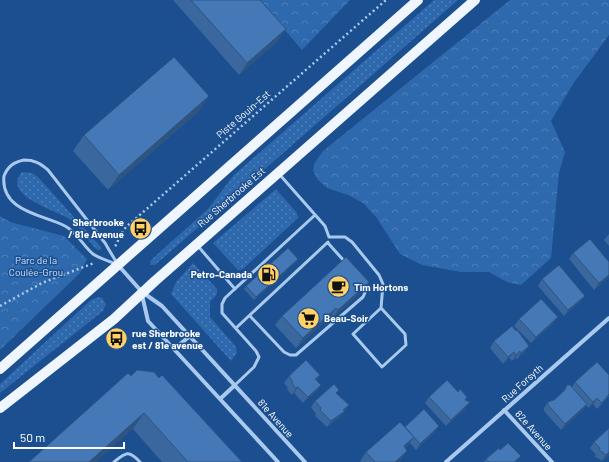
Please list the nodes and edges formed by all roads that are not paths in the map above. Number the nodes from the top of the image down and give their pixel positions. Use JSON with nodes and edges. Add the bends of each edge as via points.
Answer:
{"nodes":[{"id":1,"x":418,"y":0,"type":"edge"},
{"id":2,"x":475,"y":0,"type":"edge"},
{"id":3,"x":278,"y":173,"type":"junction"},
{"id":4,"x":315,"y":215,"type":"junction"},
{"id":5,"x":329,"y":237,"type":"junction"},
{"id":6,"x":328,"y":243,"type":"junction"},
{"id":7,"x":196,"y":244,"type":"junction"},
{"id":8,"x":118,"y":264,"type":"junction"},
{"id":9,"x":349,"y":266,"type":"edge"},
{"id":10,"x":360,"y":278,"type":"edge"},
{"id":11,"x":235,"y":289,"type":"junction"},
{"id":12,"x":142,"y":292,"type":"junction"},
{"id":13,"x":381,"y":308,"type":"junction"},
{"id":14,"x":250,"y":316,"type":"junction"},
{"id":15,"x":609,"y":318,"type":"edge"},
{"id":16,"x":236,"y":328,"type":"junction"},
{"id":17,"x":190,"y":336,"type":"junction"},
{"id":18,"x":174,"y":349,"type":"junction"},
{"id":19,"x":0,"y":369,"type":"edge"},
{"id":20,"x":235,"y":385,"type":"junction"},
{"id":21,"x":220,"y":399,"type":"junction"},
{"id":22,"x":0,"y":408,"type":"edge"},
{"id":23,"x":504,"y":410,"type":"junction"},
{"id":24,"x":114,"y":462,"type":"edge"},
{"id":25,"x":140,"y":462,"type":"edge"},
{"id":26,"x":278,"y":462,"type":"edge"},
{"id":27,"x":305,"y":462,"type":"edge"},
{"id":28,"x":446,"y":462,"type":"edge"},
{"id":29,"x":552,"y":462,"type":"edge"}],
"edges":[{"from":1,"to":8,"type":"main road"},
{"from":2,"to":3,"type":"main road","name":"Rue Sherbrooke Est"},
{"from":3,"to":4,"type":"lane"},
{"from":3,"to":7,"type":"main road","name":"Rue Sherbrooke Est"},
{"from":4,"to":5,"type":"lane","via":[[326,226]]},
{"from":4,"to":11,"type":"lane"},
{"from":5,"to":6,"type":"lane"},
{"from":5,"to":13,"type":"lane","via":[[345,237],[352,242],[379,275],[383,284]]},
{"from":6,"to":9,"type":"lane"},
{"from":6,"to":14,"type":"lane"},
{"from":7,"to":11,"type":"lane"},
{"from":7,"to":12,"type":"main road","name":"Rue Sherbrooke Est"},
{"from":8,"to":8,"type":"lane","via":[[105,243],[48,170],[32,160],[16,161],[10,166],[2,182],[7,199],[14,206],[64,225],[93,254]]},
{"from":8,"to":12,"type":"street","name":"81e Avenue"},
{"from":8,"to":19,"type":"main road"},
{"from":10,"to":14,"type":"lane","via":[[367,288],[363,297],[296,354],[284,352]]},
{"from":11,"to":16,"type":"lane","via":[[225,298],[221,310]]},
{"from":12,"to":17,"type":"street","name":"81e Avenue","via":[[162,306]]},
{"from":12,"to":18,"type":"street","name":"81e Avenue","via":[[148,321]]},
{"from":12,"to":22,"type":"main road","name":"Rue Sherbrooke Est","via":[[114,319]]},
{"from":13,"to":13,"type":"lane","via":[[405,334],[406,345],[382,367],[353,334]]},
{"from":14,"to":16,"type":"lane"},
{"from":15,"to":23,"type":"street","name":"Rue Forsyth"},
{"from":16,"to":20,"type":"lane","via":[[259,357],[254,366]]},
{"from":17,"to":18,"type":"street"},
{"from":17,"to":20,"type":"street","name":"81e Avenue"},
{"from":18,"to":21,"type":"street","name":"81e Avenue"},
{"from":20,"to":21,"type":"street"},
{"from":20,"to":27,"type":"street","name":"81e Avenue"},
{"from":21,"to":26,"type":"street","name":"81e Avenue"},
{"from":23,"to":28,"type":"street","name":"Rue Forsyth"},
{"from":23,"to":29,"type":"street","name":"82e Avenue"},
{"from":24,"to":25,"type":"lane","via":[[127,454],[133,454]]}]}
